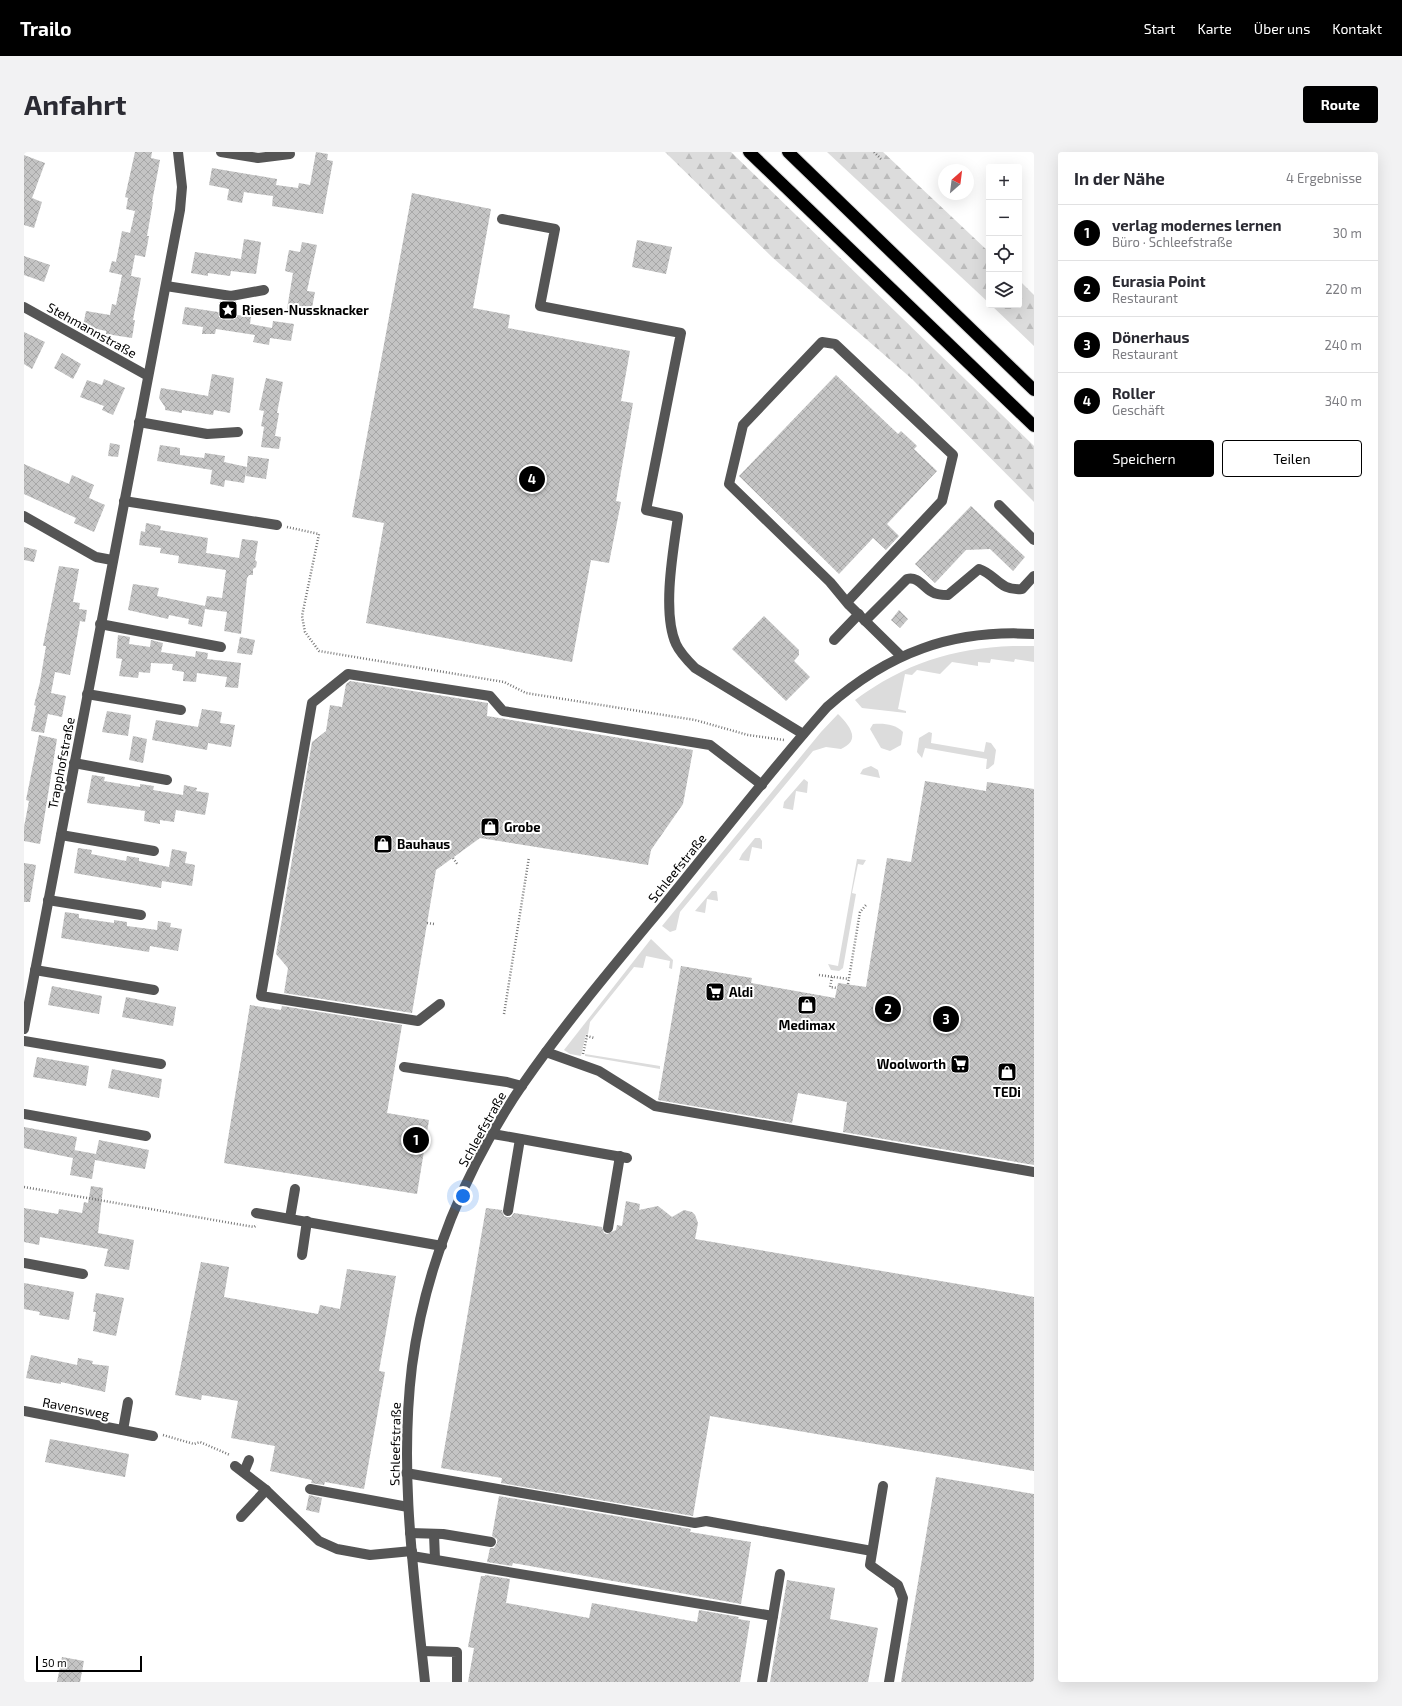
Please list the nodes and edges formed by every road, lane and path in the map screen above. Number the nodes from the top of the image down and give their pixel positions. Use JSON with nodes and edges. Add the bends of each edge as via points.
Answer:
{"nodes":[{"id":1,"x":178,"y":152,"type":"edge"},
{"id":2,"x":220,"y":152,"type":"edge"},
{"id":3,"x":749,"y":152,"type":"edge"},
{"id":4,"x":788,"y":152,"type":"edge"},
{"id":5,"x":874,"y":152,"type":"edge"},
{"id":6,"x":290,"y":154,"type":"dead end"},
{"id":7,"x":881,"y":159,"type":"dead end"},
{"id":8,"x":502,"y":219,"type":"dead end"},
{"id":9,"x":166,"y":286,"type":"junction"},
{"id":10,"x":264,"y":290,"type":"dead end"},
{"id":11,"x":24,"y":307,"type":"edge"},
{"id":12,"x":148,"y":376,"type":"junction"},
{"id":13,"x":1034,"y":390,"type":"edge"},
{"id":14,"x":139,"y":422,"type":"junction"},
{"id":15,"x":1034,"y":426,"type":"edge"},
{"id":16,"x":238,"y":432,"type":"dead end"},
{"id":17,"x":124,"y":501,"type":"junction"},
{"id":18,"x":999,"y":505,"type":"dead end"},
{"id":19,"x":24,"y":516,"type":"edge"},
{"id":20,"x":277,"y":525,"type":"joint"},
{"id":21,"x":1034,"y":540,"type":"edge"},
{"id":22,"x":112,"y":560,"type":"junction"},
{"id":23,"x":1034,"y":576,"type":"edge"},
{"id":24,"x":846,"y":602,"type":"junction"},
{"id":25,"x":862,"y":618,"type":"junction"},
{"id":26,"x":100,"y":624,"type":"junction"},
{"id":27,"x":1034,"y":634,"type":"edge"},
{"id":28,"x":834,"y":640,"type":"dead end"},
{"id":29,"x":221,"y":647,"type":"dead end"},
{"id":30,"x":901,"y":656,"type":"junction"},
{"id":31,"x":87,"y":694,"type":"junction"},
{"id":32,"x":181,"y":710,"type":"dead end"},
{"id":33,"x":800,"y":738,"type":"junction"},
{"id":34,"x":74,"y":763,"type":"junction"},
{"id":35,"x":167,"y":780,"type":"dead end"},
{"id":36,"x":762,"y":785,"type":"junction"},
{"id":37,"x":61,"y":835,"type":"junction"},
{"id":38,"x":154,"y":851,"type":"dead end"},
{"id":39,"x":529,"y":857,"type":"dead end"},
{"id":40,"x":453,"y":858,"type":"dead end"},
{"id":41,"x":458,"y":865,"type":"dead end"},
{"id":42,"x":48,"y":900,"type":"junction"},
{"id":43,"x":866,"y":905,"type":"dead end"},
{"id":44,"x":141,"y":915,"type":"dead end"},
{"id":45,"x":427,"y":923,"type":"dead end"},
{"id":46,"x":434,"y":924,"type":"dead end"},
{"id":47,"x":35,"y":970,"type":"junction"},
{"id":48,"x":819,"y":975,"type":"dead end"},
{"id":49,"x":832,"y":977,"type":"junction"},
{"id":50,"x":849,"y":979,"type":"junction"},
{"id":51,"x":848,"y":984,"type":"dead end"},
{"id":52,"x":837,"y":988,"type":"dead end"},
{"id":53,"x":28,"y":989,"type":"edge"},
{"id":54,"x":154,"y":990,"type":"dead end"},
{"id":55,"x":440,"y":1004,"type":"dead end"},
{"id":56,"x":504,"y":1014,"type":"dead end"},
{"id":57,"x":24,"y":1029,"type":"edge"},
{"id":58,"x":594,"y":1038,"type":"dead end"},
{"id":59,"x":24,"y":1041,"type":"edge"},
{"id":60,"x":546,"y":1052,"type":"junction"},
{"id":61,"x":161,"y":1064,"type":"dead end"},
{"id":62,"x":580,"y":1064,"type":"junction"},
{"id":63,"x":404,"y":1068,"type":"dead end"},
{"id":64,"x":522,"y":1086,"type":"junction"},
{"id":65,"x":24,"y":1114,"type":"edge"},
{"id":66,"x":493,"y":1134,"type":"junction"},
{"id":67,"x":146,"y":1136,"type":"dead end"},
{"id":68,"x":520,"y":1139,"type":"junction"},
{"id":69,"x":1034,"y":1172,"type":"edge"},
{"id":70,"x":24,"y":1187,"type":"edge"},
{"id":71,"x":295,"y":1189,"type":"dead end"},
{"id":72,"x":508,"y":1211,"type":"dead end"},
{"id":73,"x":256,"y":1213,"type":"dead end"},
{"id":74,"x":268,"y":1215,"type":"junction"},
{"id":75,"x":290,"y":1218,"type":"junction"},
{"id":76,"x":307,"y":1221,"type":"junction"},
{"id":77,"x":608,"y":1228,"type":"dead end"},
{"id":78,"x":442,"y":1246,"type":"junction"},
{"id":79,"x":302,"y":1255,"type":"dead end"},
{"id":80,"x":24,"y":1263,"type":"edge"},
{"id":81,"x":83,"y":1274,"type":"dead end"},
{"id":82,"x":128,"y":1402,"type":"dead end"},
{"id":83,"x":24,"y":1411,"type":"edge"},
{"id":84,"x":123,"y":1430,"type":"junction"},
{"id":85,"x":153,"y":1436,"type":"joint"},
{"id":86,"x":249,"y":1460,"type":"dead end"},
{"id":87,"x":239,"y":1469,"type":"junction"},
{"id":88,"x":406,"y":1473,"type":"junction"},
{"id":89,"x":882,"y":1486,"type":"dead end"},
{"id":90,"x":310,"y":1489,"type":"dead end"},
{"id":91,"x":266,"y":1490,"type":"junction"},
{"id":92,"x":408,"y":1507,"type":"junction"},
{"id":93,"x":241,"y":1517,"type":"dead end"},
{"id":94,"x":410,"y":1533,"type":"junction"},
{"id":95,"x":434,"y":1534,"type":"junction"},
{"id":96,"x":491,"y":1542,"type":"dead end"},
{"id":97,"x":872,"y":1551,"type":"junction"},
{"id":98,"x":412,"y":1553,"type":"junction"},
{"id":99,"x":435,"y":1559,"type":"junction"},
{"id":100,"x":780,"y":1574,"type":"dead end"},
{"id":101,"x":773,"y":1616,"type":"junction"},
{"id":102,"x":422,"y":1651,"type":"junction"},
{"id":103,"x":425,"y":1682,"type":"edge"},
{"id":104,"x":457,"y":1682,"type":"edge"},
{"id":105,"x":762,"y":1682,"type":"edge"},
{"id":106,"x":889,"y":1682,"type":"edge"}],
"edges":[{"from":1,"to":9,"type":"street","name":"Trapphofstraße","via":[[182,186],[180,210]]},
{"from":2,"to":6,"type":"street","via":[[258,158]]},
{"from":3,"to":15,"type":"highway"},
{"from":4,"to":13,"type":"highway"},
{"from":5,"to":7,"type":"path"},
{"from":8,"to":33,"type":"street","via":[[555,229],[540,306],[681,333],[646,510],[678,517],[670,574],[671,631],[676,645],[695,668],[744,698]]},
{"from":9,"to":10,"type":"street","via":[[231,296]]},
{"from":9,"to":12,"type":"street","name":"Trapphofstraße"},
{"from":11,"to":12,"type":"street","name":"Stehmannstraße"},
{"from":12,"to":14,"type":"street","name":"Trapphofstraße"},
{"from":14,"to":16,"type":"street","via":[[207,434]]},
{"from":14,"to":17,"type":"street","name":"Trapphofstraße"},
{"from":17,"to":20,"type":"street"},
{"from":17,"to":22,"type":"street","name":"Trapphofstraße"},
{"from":18,"to":21,"type":"street"},
{"from":19,"to":22,"type":"street","via":[[96,557]]},
{"from":20,"to":33,"type":"path","via":[[319,534],[302,616],[305,632],[319,651],[504,682],[526,693],[695,720],[748,735]]},
{"from":22,"to":26,"type":"street","name":"Trapphofstraße"},
{"from":23,"to":25,"type":"street","via":[[1022,588],[1011,590],[1002,586],[987,572],[978,569],[948,595],[937,595],[917,580],[907,579]]},
{"from":24,"to":24,"type":"street","via":[[830,582],[729,484],[743,425],[822,342],[835,344],[953,455],[942,501]]},
{"from":24,"to":25,"type":"street"},
{"from":25,"to":28,"type":"street"},
{"from":25,"to":30,"type":"street"},
{"from":26,"to":29,"type":"street"},
{"from":26,"to":31,"type":"street","name":"Trapphofstraße"},
{"from":27,"to":30,"type":"street","name":"Schleefstraße","via":[[994,633],[968,636]]},
{"from":30,"to":33,"type":"street","name":"Schleefstraße","via":[[878,669],[826,707]]},
{"from":31,"to":32,"type":"street"},
{"from":31,"to":34,"type":"street","name":"Trapphofstraße"},
{"from":33,"to":36,"type":"street","name":"Schleefstraße"},
{"from":34,"to":35,"type":"street"},
{"from":34,"to":37,"type":"street","name":"Trapphofstraße"},
{"from":36,"to":55,"type":"street","via":[[710,745],[503,711],[490,696],[348,674],[312,703],[261,996],[418,1021]]},
{"from":36,"to":60,"type":"street","name":"Schleefstraße"},
{"from":37,"to":38,"type":"street"},
{"from":37,"to":42,"type":"street","name":"Trapphofstraße"},
{"from":39,"to":56,"type":"path"},
{"from":40,"to":41,"type":"path"},
{"from":42,"to":44,"type":"street"},
{"from":42,"to":47,"type":"street","name":"Trapphofstraße"},
{"from":43,"to":50,"type":"path","via":[[860,912]]},
{"from":45,"to":46,"type":"path"},
{"from":47,"to":53,"type":"street","name":"Trapphofstraße"},
{"from":47,"to":54,"type":"street"},
{"from":48,"to":49,"type":"path"},
{"from":49,"to":50,"type":"path"},
{"from":49,"to":52,"type":"path","via":[[830,988]]},
{"from":50,"to":51,"type":"path"},
{"from":53,"to":57,"type":"street","name":"Trapphofstraße"},
{"from":58,"to":62,"type":"path","via":[[587,1036]]},
{"from":59,"to":61,"type":"street"},
{"from":60,"to":62,"type":"street"},
{"from":60,"to":64,"type":"street","name":"Schleefstraße"},
{"from":62,"to":69,"type":"street","via":[[599,1071],[655,1106]]},
{"from":63,"to":64,"type":"street"},
{"from":64,"to":66,"type":"street","name":"Schleefstraße"},
{"from":65,"to":67,"type":"street"},
{"from":66,"to":68,"type":"street"},
{"from":66,"to":78,"type":"street","name":"Schleefstraße","via":[[466,1186]]},
{"from":68,"to":72,"type":"street"},
{"from":68,"to":77,"type":"street","via":[[624,1157]]},
{"from":70,"to":74,"type":"path","via":[[254,1227]]},
{"from":71,"to":75,"type":"street"},
{"from":73,"to":74,"type":"street"},
{"from":74,"to":75,"type":"street"},
{"from":75,"to":76,"type":"street"},
{"from":76,"to":78,"type":"street"},
{"from":76,"to":79,"type":"street"},
{"from":78,"to":88,"type":"street","name":"Schleefstraße","via":[[428,1290],[412,1365],[406,1436]]},
{"from":80,"to":81,"type":"street"},
{"from":82,"to":84,"type":"street","name":"Ravensweg"},
{"from":83,"to":84,"type":"street","name":"Ravensweg"},
{"from":84,"to":85,"type":"street","name":"Ravensweg"},
{"from":85,"to":87,"type":"path","via":[[158,1434],[194,1444],[200,1442],[233,1457]]},
{"from":86,"to":87,"type":"street"},
{"from":87,"to":91,"type":"street"},
{"from":88,"to":92,"type":"street","name":"Schleefstraße"},
{"from":88,"to":97,"type":"street","via":[[687,1522],[706,1521]]},
{"from":89,"to":97,"type":"street"},
{"from":90,"to":92,"type":"street"},
{"from":91,"to":93,"type":"street"},
{"from":91,"to":98,"type":"street","via":[[319,1541],[337,1549],[370,1555]]},
{"from":92,"to":94,"type":"street","name":"Schleefstraße"},
{"from":94,"to":95,"type":"street"},
{"from":94,"to":98,"type":"street","name":"Schleefstraße"},
{"from":95,"to":96,"type":"street"},
{"from":95,"to":99,"type":"street"},
{"from":97,"to":106,"type":"street","via":[[870,1566],[898,1585],[903,1598]]},
{"from":98,"to":99,"type":"street"},
{"from":98,"to":102,"type":"street","name":"Schleefstraße"},
{"from":99,"to":101,"type":"street"},
{"from":100,"to":101,"type":"street"},
{"from":101,"to":105,"type":"street"},
{"from":102,"to":103,"type":"street","name":"Schleefstraße"},
{"from":102,"to":104,"type":"street","via":[[457,1652]]}]}
